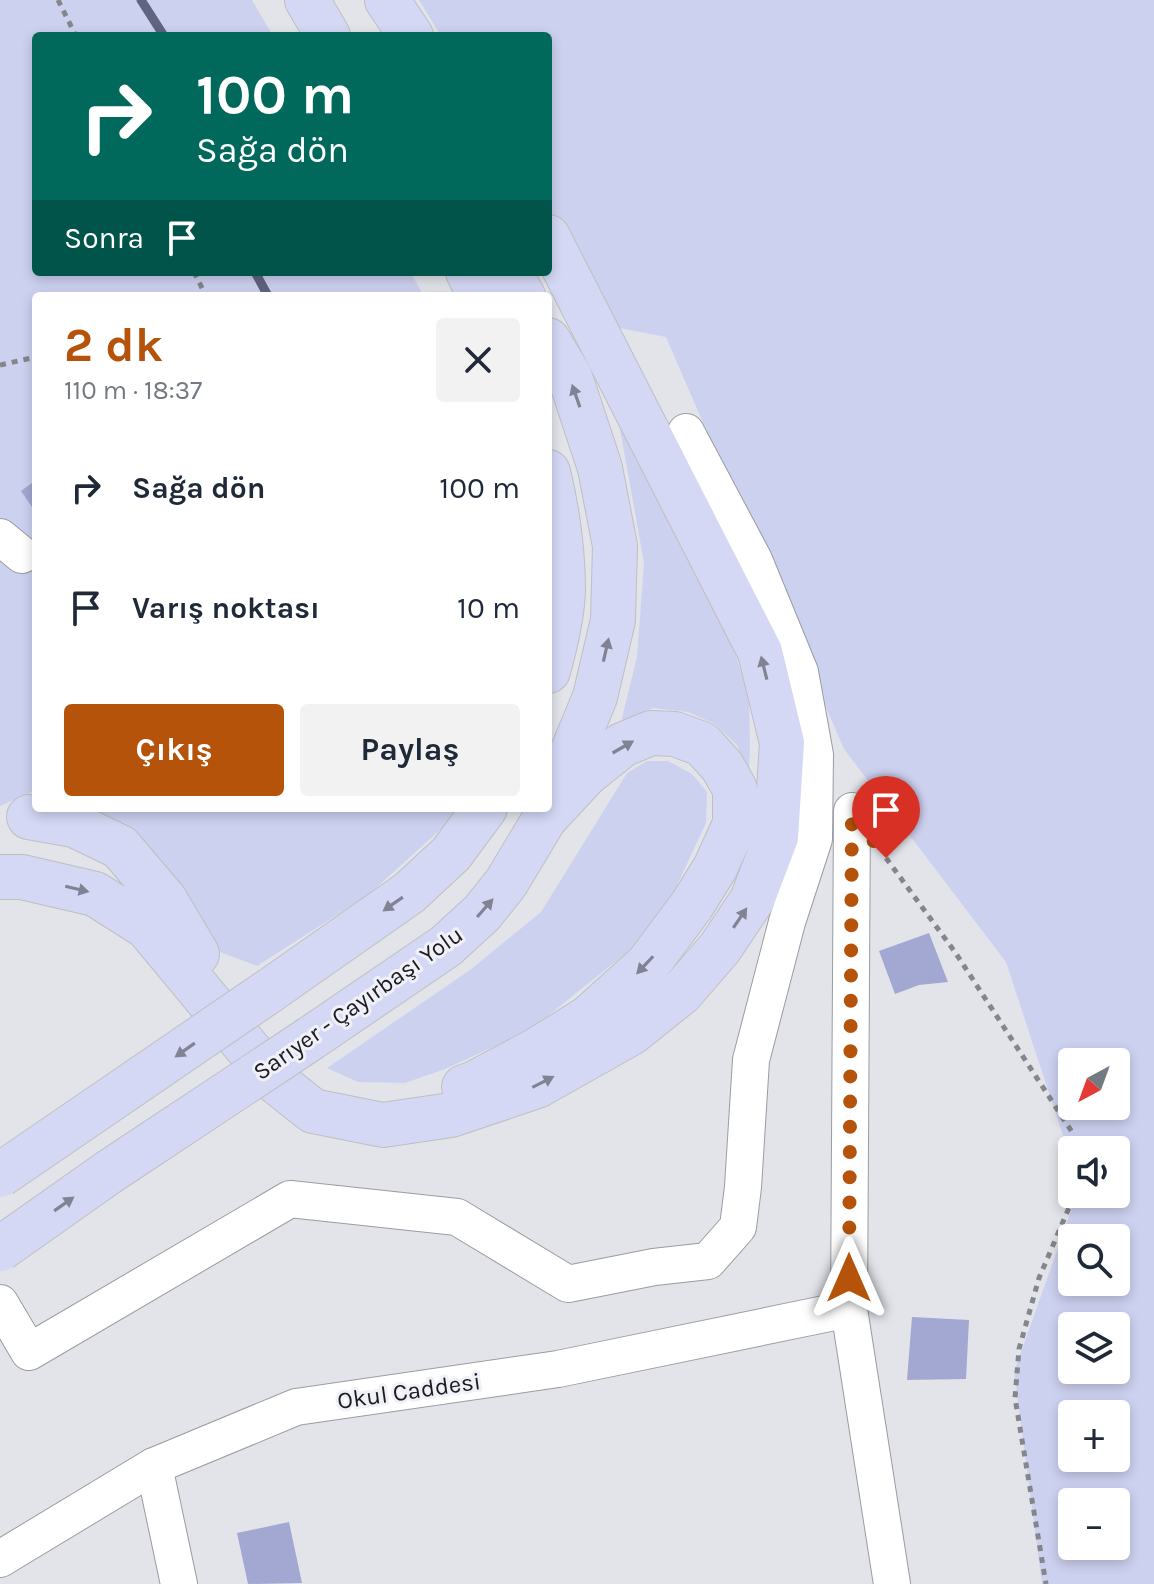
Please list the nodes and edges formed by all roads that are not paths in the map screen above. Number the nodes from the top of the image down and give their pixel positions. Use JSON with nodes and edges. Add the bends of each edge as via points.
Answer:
{"nodes":[{"id":1,"x":307,"y":0,"type":"edge"},
{"id":2,"x":356,"y":0,"type":"edge"},
{"id":3,"x":387,"y":0,"type":"edge"},
{"id":4,"x":326,"y":32,"type":"edge"},
{"id":5,"x":374,"y":32,"type":"edge"},
{"id":6,"x":408,"y":32,"type":"edge"},
{"id":7,"x":552,"y":245,"type":"edge"},
{"id":8,"x":552,"y":347,"type":"edge"},
{"id":9,"x":686,"y":432,"type":"dead end"},
{"id":10,"x":552,"y":489,"type":"edge"},
{"id":11,"x":552,"y":657,"type":"edge"},
{"id":12,"x":552,"y":801,"type":"edge"},
{"id":13,"x":552,"y":810,"type":"edge"},
{"id":14,"x":852,"y":811,"type":"road end"},
{"id":15,"x":482,"y":812,"type":"edge"},
{"id":16,"x":547,"y":812,"type":"edge"},
{"id":17,"x":551,"y":812,"type":"edge"},
{"id":18,"x":27,"y":818,"type":"edge"},
{"id":19,"x":545,"y":818,"type":"junction"},
{"id":20,"x":0,"y":877,"type":"edge"},
{"id":21,"x":0,"y":1175,"type":"edge"},
{"id":22,"x":0,"y":1249,"type":"edge"},
{"id":23,"x":0,"y":1303,"type":"edge"},
{"id":24,"x":849,"y":1309,"type":"junction"},
{"id":25,"x":154,"y":1466,"type":"junction"},
{"id":26,"x":0,"y":1559,"type":"edge"},
{"id":27,"x":179,"y":1584,"type":"edge"},
{"id":28,"x":892,"y":1584,"type":"edge"}],
"edges":[{"from":1,"to":4,"type":"main road"},
{"from":2,"to":5,"type":"main road"},
{"from":3,"to":6,"type":"main road"},
{"from":20,"to":7,"type":"main road","one_way":true,"via":[[95,894],[147,927],[274,1080],[313,1111],[383,1125],[451,1115],[537,1086],[631,1033],[681,993],[752,900],[776,837],[782,743],[760,652]]},
{"from":12,"to":8,"type":"main road","name":"Sarıyer - Çayırbaşı Yolu","one_way":true,"via":[[595,697],[613,620],[615,546],[600,468],[570,377]]},
{"from":9,"to":23,"type":"street","via":[[754,560],[800,672],[815,755],[814,839],[751,1060],[738,1227],[708,1261],[568,1284],[457,1217],[290,1199],[29,1352]]},
{"from":10,"to":11,"type":"main road","via":[[563,592]]},
{"from":13,"to":18,"type":"main road","one_way":true,"via":[[622,745],[651,733],[675,734],[702,744],[735,789],[735,824],[715,868],[648,964],[588,1018],[537,1050],[475,1083],[432,1099],[396,1103],[321,1090],[262,1045],[165,900],[120,847],[74,825]]},
{"from":14,"to":24,"type":"street"},
{"from":15,"to":21,"type":"main road","one_way":true,"bridge":true,"via":[[451,854],[409,893]]},
{"from":19,"to":16,"type":"main road","name":"Sarıyer - Çayırbaşı Yolu","one_way":true},
{"from":19,"to":17,"type":"main road","one_way":true},
{"from":22,"to":19,"type":"main road","name":"Sarıyer - Çayırbaşı Yolu","one_way":true,"bridge":true,"via":[[446,946],[506,883]]},
{"from":24,"to":25,"type":"street","name":"Okul Caddesi","via":[[558,1369],[296,1407]]},
{"from":24,"to":28,"type":"street"},
{"from":25,"to":26,"type":"street","name":"Okul Caddesi"},
{"from":25,"to":27,"type":"street"}]}
